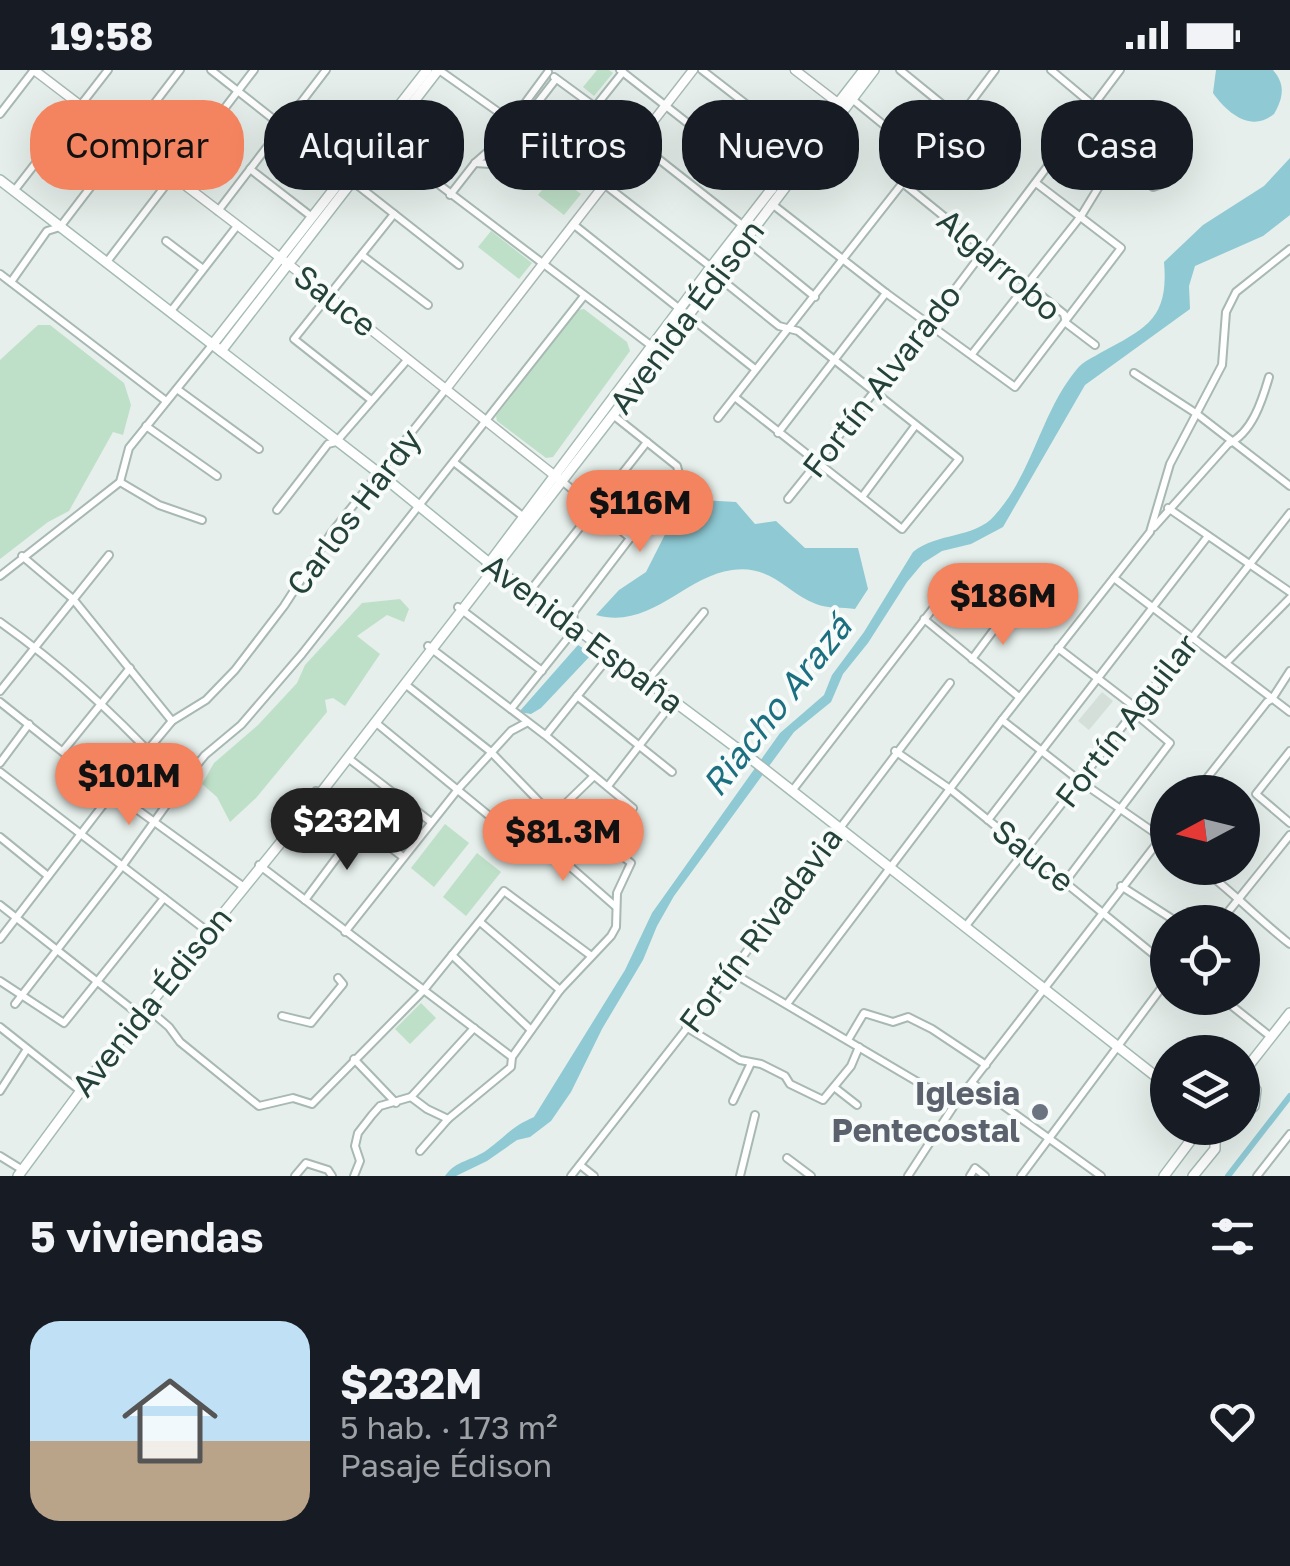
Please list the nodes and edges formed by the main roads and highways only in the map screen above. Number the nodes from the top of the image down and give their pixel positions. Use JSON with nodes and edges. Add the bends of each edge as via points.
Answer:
{"nodes":[{"id":1,"x":439,"y":70,"type":"edge"},
{"id":2,"x":864,"y":70,"type":"edge"},
{"id":3,"x":874,"y":70,"type":"edge"},
{"id":4,"x":423,"y":74,"type":"edge"},
{"id":5,"x":405,"y":100,"type":"edge"},
{"id":6,"x":847,"y":100,"type":"edge"},
{"id":7,"x":848,"y":100,"type":"edge"},
{"id":8,"x":0,"y":180,"type":"edge"},
{"id":9,"x":338,"y":190,"type":"edge"},
{"id":10,"x":340,"y":190,"type":"edge"},
{"id":11,"x":775,"y":192,"type":"joint"},
{"id":12,"x":746,"y":232,"type":"junction"},
{"id":13,"x":284,"y":261,"type":"junction"},
{"id":14,"x":217,"y":348,"type":"junction"},
{"id":15,"x":656,"y":350,"type":"junction"},
{"id":16,"x":558,"y":478,"type":"junction"},
{"id":17,"x":492,"y":565,"type":"junction"},
{"id":18,"x":429,"y":647,"type":"junction"},
{"id":19,"x":374,"y":721,"type":"junction"},
{"id":20,"x":318,"y":793,"type":"junction"},
{"id":21,"x":142,"y":1010,"type":"junction"},
{"id":22,"x":1290,"y":1013,"type":"edge"},
{"id":23,"x":1260,"y":1052,"type":"edge"},
{"id":24,"x":1150,"y":1072,"type":"edge"},
{"id":25,"x":1189,"y":1145,"type":"edge"},
{"id":26,"x":1215,"y":1145,"type":"edge"},
{"id":27,"x":1172,"y":1166,"type":"junction"},
{"id":28,"x":18,"y":1173,"type":"edge"},
{"id":29,"x":1164,"y":1176,"type":"edge"},
{"id":30,"x":1182,"y":1176,"type":"edge"},
{"id":31,"x":1193,"y":1176,"type":"edge"}],
"edges":[{"from":1,"to":4,"type":"main road"},
{"from":2,"to":6,"type":"main road","name":"Avenida Édison"},
{"from":3,"to":7,"type":"main road","name":"Avenida Édison"},
{"from":4,"to":5,"type":"main road"},
{"from":8,"to":14,"type":"main road","name":"Avenida España"},
{"from":9,"to":13,"type":"main road"},
{"from":10,"to":13,"type":"main road"},
{"from":11,"to":12,"type":"main road","name":"Avenida Édison"},
{"from":11,"to":12,"type":"main road","name":"Avenida Édison"},
{"from":12,"to":15,"type":"main road","name":"Avenida Édison"},
{"from":13,"to":14,"type":"main road"},
{"from":14,"to":17,"type":"main road","name":"Avenida España"},
{"from":15,"to":16,"type":"main road","name":"Avenida Édison"},
{"from":15,"to":16,"type":"main road","name":"Avenida Édison","via":[[614,415]]},
{"from":16,"to":17,"type":"main road","name":"Avenida Édison"},
{"from":17,"to":18,"type":"main road","name":"Avenida Édison"},
{"from":17,"to":24,"type":"main road","name":"Avenida España"},
{"from":18,"to":19,"type":"main road","name":"Avenida Édison"},
{"from":18,"to":19,"type":"main road","name":"Avenida Édison"},
{"from":19,"to":20,"type":"main road","name":"Avenida Édison"},
{"from":19,"to":20,"type":"main road","name":"Avenida Édison"},
{"from":20,"to":21,"type":"main road","name":"Avenida Édison"},
{"from":21,"to":28,"type":"main road","name":"Avenida Édison"},
{"from":21,"to":28,"type":"main road","name":"Avenida Édison"},
{"from":22,"to":23,"type":"main road"},
{"from":25,"to":27,"type":"main road"},
{"from":26,"to":31,"type":"main road"},
{"from":27,"to":29,"type":"main road"},
{"from":27,"to":30,"type":"main road"}]}
